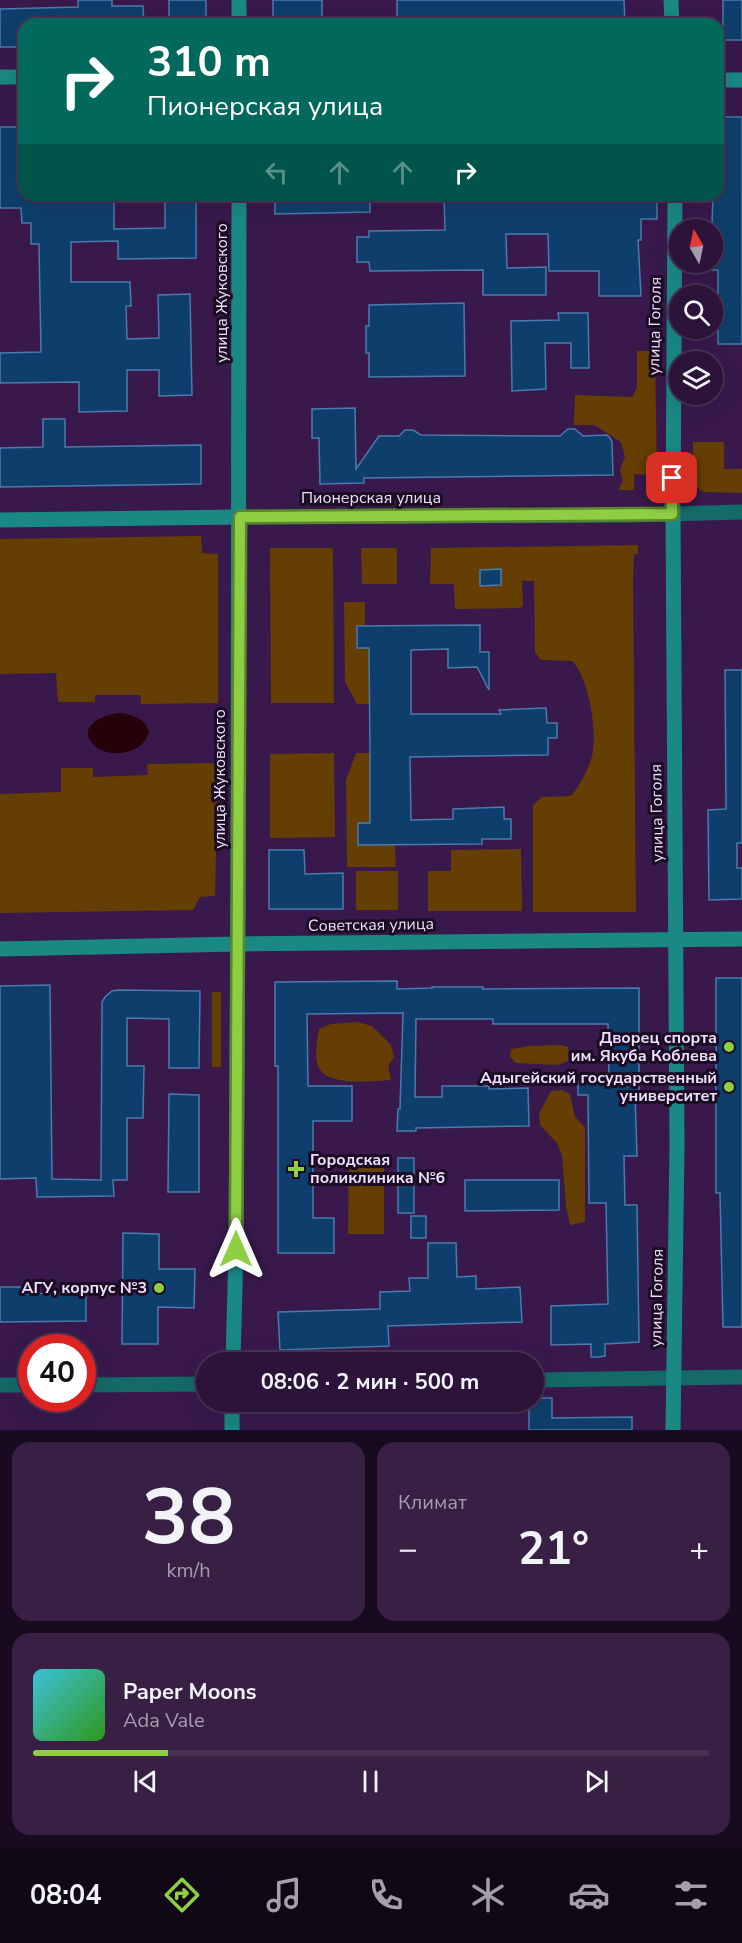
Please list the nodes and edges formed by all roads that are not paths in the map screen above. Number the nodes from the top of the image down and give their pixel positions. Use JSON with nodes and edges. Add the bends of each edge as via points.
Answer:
{"nodes":[{"id":1,"x":239,"y":0,"type":"edge"},
{"id":2,"x":671,"y":0,"type":"edge"},
{"id":3,"x":239,"y":18,"type":"edge"},
{"id":4,"x":672,"y":18,"type":"edge"},
{"id":5,"x":0,"y":76,"type":"edge"},
{"id":6,"x":18,"y":77,"type":"edge"},
{"id":7,"x":724,"y":80,"type":"edge"},
{"id":8,"x":742,"y":80,"type":"edge"},
{"id":9,"x":239,"y":201,"type":"edge"},
{"id":10,"x":675,"y":201,"type":"edge"},
{"id":11,"x":742,"y":512,"type":"edge"},
{"id":12,"x":672,"y":514,"type":"junction"},
{"id":13,"x":240,"y":517,"type":"junction"},
{"id":14,"x":0,"y":520,"type":"edge"},
{"id":15,"x":676,"y":939,"type":"junction"},
{"id":16,"x":742,"y":939,"type":"edge"},
{"id":17,"x":238,"y":944,"type":"junction"},
{"id":18,"x":0,"y":949,"type":"edge"},
{"id":19,"x":233,"y":1352,"type":"edge"},
{"id":20,"x":742,"y":1377,"type":"edge"},
{"id":21,"x":673,"y":1378,"type":"junction"},
{"id":22,"x":544,"y":1380,"type":"edge"},
{"id":23,"x":196,"y":1384,"type":"edge"},
{"id":24,"x":0,"y":1385,"type":"edge"},
{"id":25,"x":18,"y":1385,"type":"edge"},
{"id":26,"x":96,"y":1385,"type":"edge"},
{"id":27,"x":232,"y":1412,"type":"edge"},
{"id":28,"x":232,"y":1430,"type":"edge"},
{"id":29,"x":672,"y":1430,"type":"edge"}],
"edges":[{"from":1,"to":3,"type":"main road"},
{"from":2,"to":4,"type":"main road"},
{"from":5,"to":6,"type":"main road"},
{"from":7,"to":8,"type":"main road"},
{"from":9,"to":13,"type":"main road","name":"улица Жуковского"},
{"from":10,"to":12,"type":"main road","name":"улица Гоголя"},
{"from":11,"to":12,"type":"street","name":"Пионерская улица"},
{"from":12,"to":13,"type":"street","name":"Пионерская улица"},
{"from":12,"to":15,"type":"main road","name":"улица Гоголя"},
{"from":13,"to":14,"type":"main road","name":"Пионерская улица"},
{"from":13,"to":17,"type":"main road","name":"улица Жуковского"},
{"from":15,"to":16,"type":"main road","name":"Советская улица"},
{"from":15,"to":17,"type":"main road","name":"Советская улица"},
{"from":15,"to":21,"type":"main road","name":"улица Гоголя"},
{"from":17,"to":18,"type":"main road","name":"Советская улица"},
{"from":17,"to":19,"type":"main road","name":"улица Жуковского"},
{"from":20,"to":21,"type":"street"},
{"from":21,"to":22,"type":"street"},
{"from":21,"to":29,"type":"main road","name":"улица Гоголя"},
{"from":23,"to":26,"type":"street"},
{"from":24,"to":25,"type":"street"},
{"from":27,"to":28,"type":"main road"}]}
